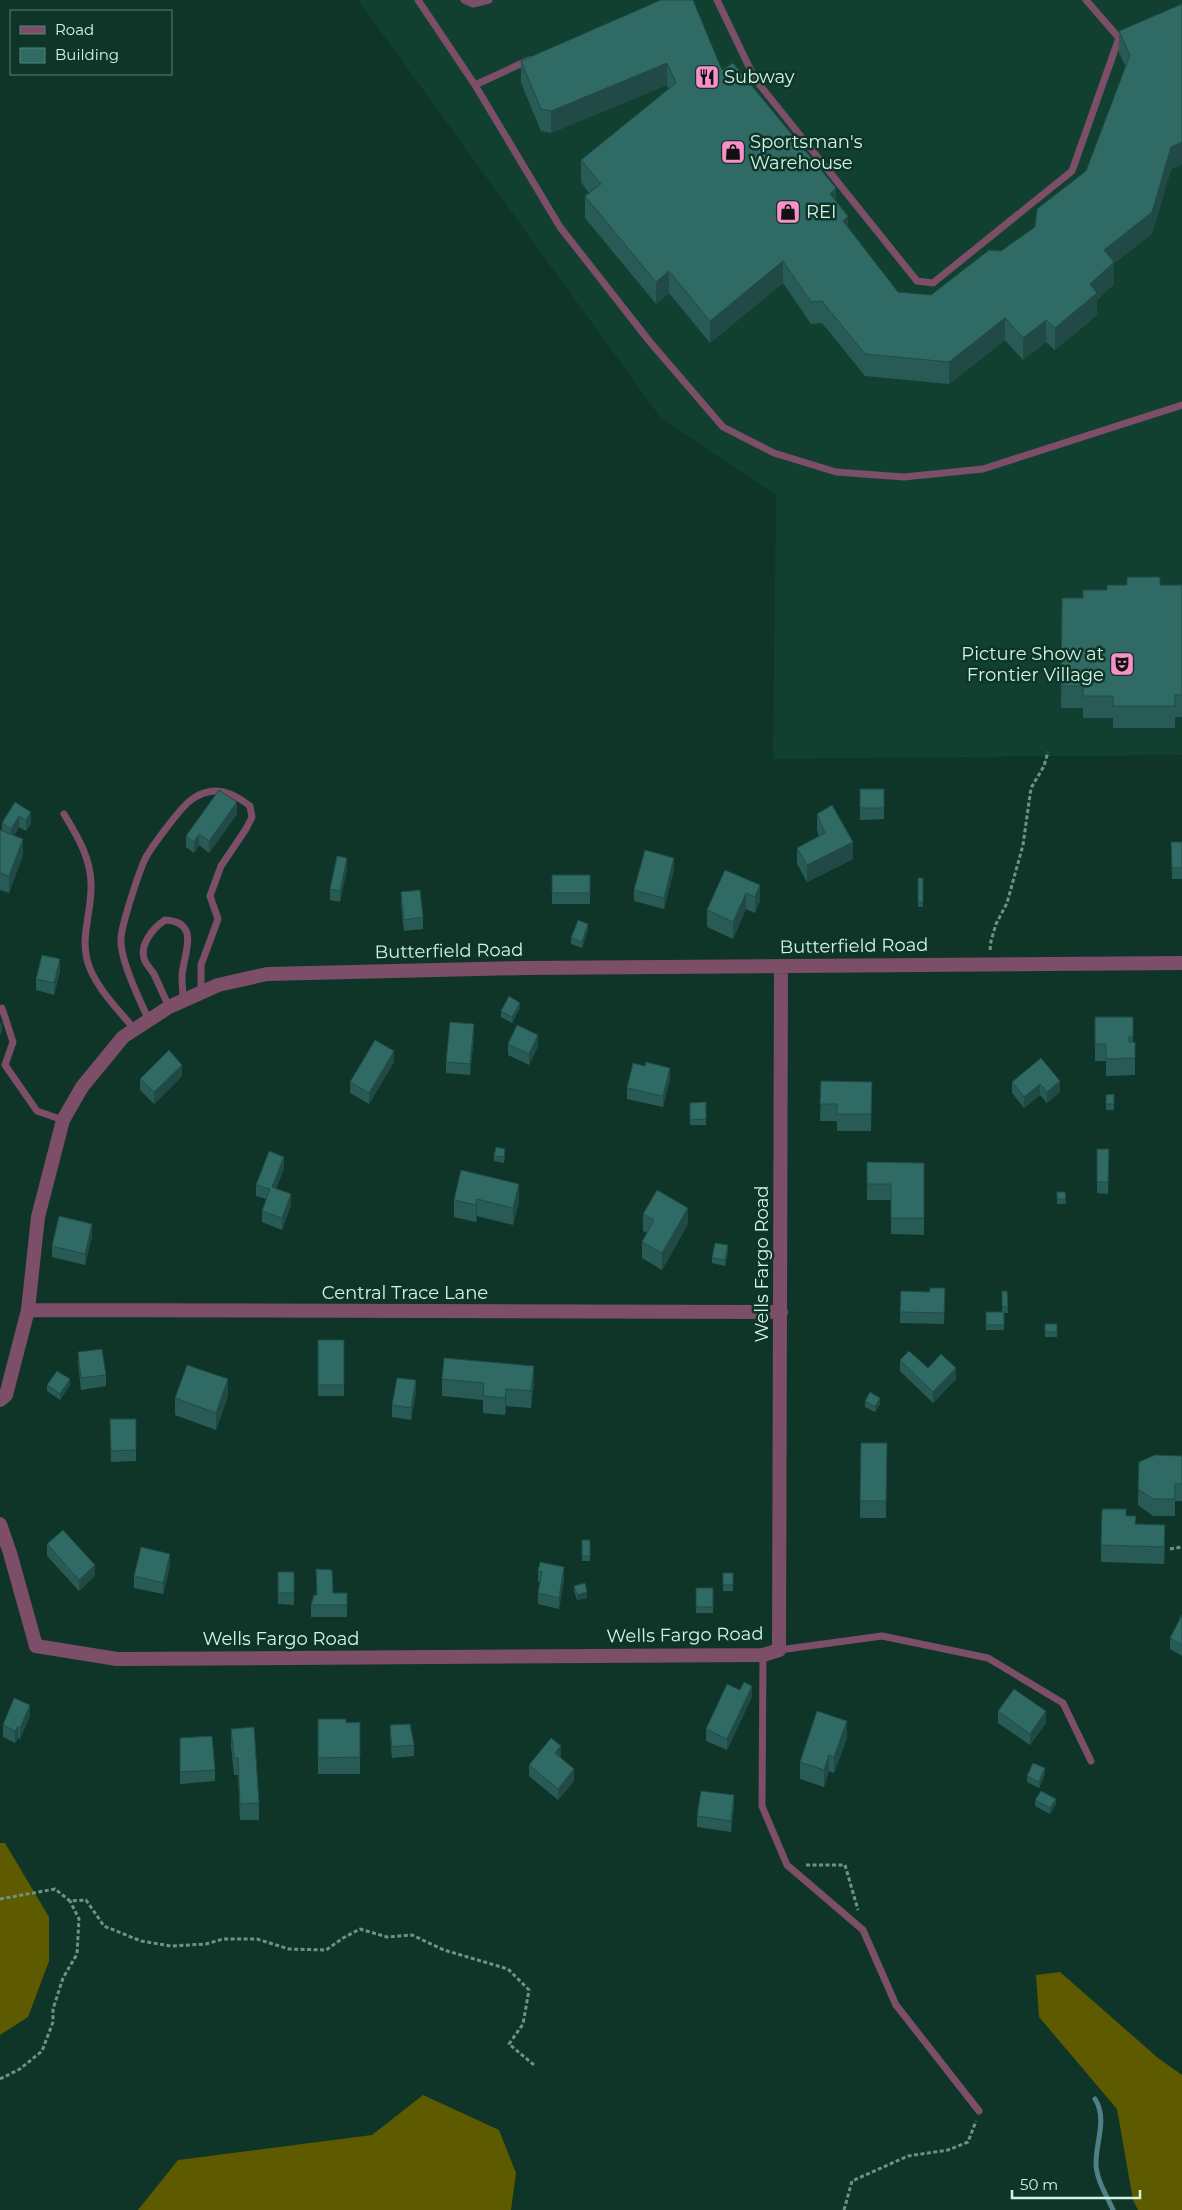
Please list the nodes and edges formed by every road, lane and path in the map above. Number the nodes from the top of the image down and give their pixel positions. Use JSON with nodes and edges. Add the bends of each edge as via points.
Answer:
{"nodes":[{"id":1,"x":418,"y":0,"type":"edge"},
{"id":2,"x":464,"y":0,"type":"edge"},
{"id":3,"x":489,"y":0,"type":"edge"},
{"id":4,"x":718,"y":0,"type":"edge"},
{"id":5,"x":1086,"y":0,"type":"edge"},
{"id":6,"x":1127,"y":35,"type":"edge"},
{"id":7,"x":1119,"y":38,"type":"junction"},
{"id":8,"x":535,"y":58,"type":"edge"},
{"id":9,"x":474,"y":85,"type":"junction"},
{"id":10,"x":1182,"y":405,"type":"edge"},
{"id":11,"x":1048,"y":752,"type":"dead end"},
{"id":12,"x":64,"y":814,"type":"dead end"},
{"id":13,"x":1182,"y":963,"type":"edge"},
{"id":14,"x":990,"y":964,"type":"junction"},
{"id":15,"x":781,"y":966,"type":"junction"},
{"id":16,"x":201,"y":993,"type":"junction"},
{"id":17,"x":183,"y":1000,"type":"junction"},
{"id":18,"x":2,"y":1008,"type":"dead end"},
{"id":19,"x":169,"y":1008,"type":"junction"},
{"id":20,"x":149,"y":1021,"type":"junction"},
{"id":21,"x":135,"y":1030,"type":"junction"},
{"id":22,"x":63,"y":1120,"type":"junction"},
{"id":23,"x":28,"y":1310,"type":"junction"},
{"id":24,"x":781,"y":1312,"type":"junction"},
{"id":25,"x":0,"y":1400,"type":"edge"},
{"id":26,"x":0,"y":1524,"type":"edge"},
{"id":27,"x":1182,"y":1547,"type":"edge"},
{"id":28,"x":1170,"y":1549,"type":"dead end"},
{"id":29,"x":780,"y":1650,"type":"junction"},
{"id":30,"x":763,"y":1655,"type":"junction"},
{"id":31,"x":1091,"y":1761,"type":"dead end"},
{"id":32,"x":788,"y":1865,"type":"junction"},
{"id":33,"x":0,"y":1899,"type":"edge"},
{"id":34,"x":70,"y":1901,"type":"junction"},
{"id":35,"x":863,"y":1930,"type":"junction"},
{"id":36,"x":534,"y":2064,"type":"dead end"},
{"id":37,"x":0,"y":2079,"type":"edge"},
{"id":38,"x":980,"y":2111,"type":"joint"},
{"id":39,"x":844,"y":2210,"type":"edge"}],
"edges":[{"from":1,"to":9,"type":"lane"},
{"from":2,"to":3,"type":"lane","via":[[473,4]]},
{"from":4,"to":7,"type":"lane","via":[[755,79],[918,281],[932,284],[1072,171]]},
{"from":5,"to":7,"type":"lane"},
{"from":6,"to":7,"type":"lane"},
{"from":8,"to":9,"type":"lane"},
{"from":9,"to":10,"type":"lane","via":[[560,227],[650,342],[723,427],[774,453],[836,472],[904,477],[983,469]]},
{"from":11,"to":14,"type":"path","via":[[1031,788],[1023,845],[1007,903],[990,941]]},
{"from":12,"to":21,"type":"lane","via":[[81,841],[90,864],[91,888],[84,942],[88,962],[107,995]]},
{"from":13,"to":14,"type":"street","name":"Butterfield Road"},
{"from":14,"to":15,"type":"street","name":"Butterfield Road"},
{"from":15,"to":16,"type":"street","name":"Butterfield Road","via":[[267,974],[218,985]]},
{"from":15,"to":24,"type":"street","name":"Wells Fargo Road"},
{"from":16,"to":17,"type":"street","name":"Butterfield Road"},
{"from":16,"to":20,"type":"lane","via":[[201,965],[218,919],[210,896],[212,886],[220,866],[252,816],[250,806],[222,791],[207,792],[190,800],[146,857],[132,896],[121,938],[132,980]]},
{"from":17,"to":19,"type":"street","name":"Butterfield Road"},
{"from":17,"to":19,"type":"lane","via":[[182,975],[188,938],[178,923],[165,920],[151,934],[143,952]]},
{"from":18,"to":22,"type":"lane","via":[[14,1042],[5,1065],[37,1111]]},
{"from":19,"to":20,"type":"street","name":"Butterfield Road"},
{"from":20,"to":21,"type":"street","name":"Butterfield Road"},
{"from":21,"to":22,"type":"street","name":"Butterfield Road","via":[[123,1037],[82,1087]]},
{"from":22,"to":23,"type":"street","name":"Butterfield Road","via":[[38,1217]]},
{"from":23,"to":24,"type":"street","name":"Central Trace Lane"},
{"from":23,"to":25,"type":"street","name":"Butterfield Road","via":[[6,1395]]},
{"from":24,"to":29,"type":"street","name":"Wells Fargo Road"},
{"from":26,"to":30,"type":"street","name":"Wells Fargo Road","via":[[36,1646],[118,1659]]},
{"from":27,"to":28,"type":"path"},
{"from":29,"to":30,"type":"street","name":"Wells Fargo Road"},
{"from":29,"to":31,"type":"lane","via":[[882,1636],[988,1658],[1063,1703]]},
{"from":30,"to":32,"type":"lane","via":[[762,1806]]},
{"from":32,"to":35,"type":"lane"},
{"from":32,"to":35,"type":"path","via":[[845,1865]]},
{"from":33,"to":34,"type":"path","via":[[55,1889]]},
{"from":34,"to":36,"type":"path","via":[[86,1900],[104,1926],[141,1941],[171,1946],[206,1944],[223,1939],[257,1939],[289,1949],[326,1950],[360,1929],[387,1937],[412,1935],[444,1950],[508,1969],[528,1990],[523,2024],[509,2044]]},
{"from":34,"to":37,"type":"path","via":[[80,1919],[77,1954],[64,1978],[42,2052]]},
{"from":35,"to":38,"type":"lane","via":[[896,2005]]},
{"from":38,"to":39,"type":"path","via":[[968,2142],[948,2150],[908,2156],[852,2181]]}]}
